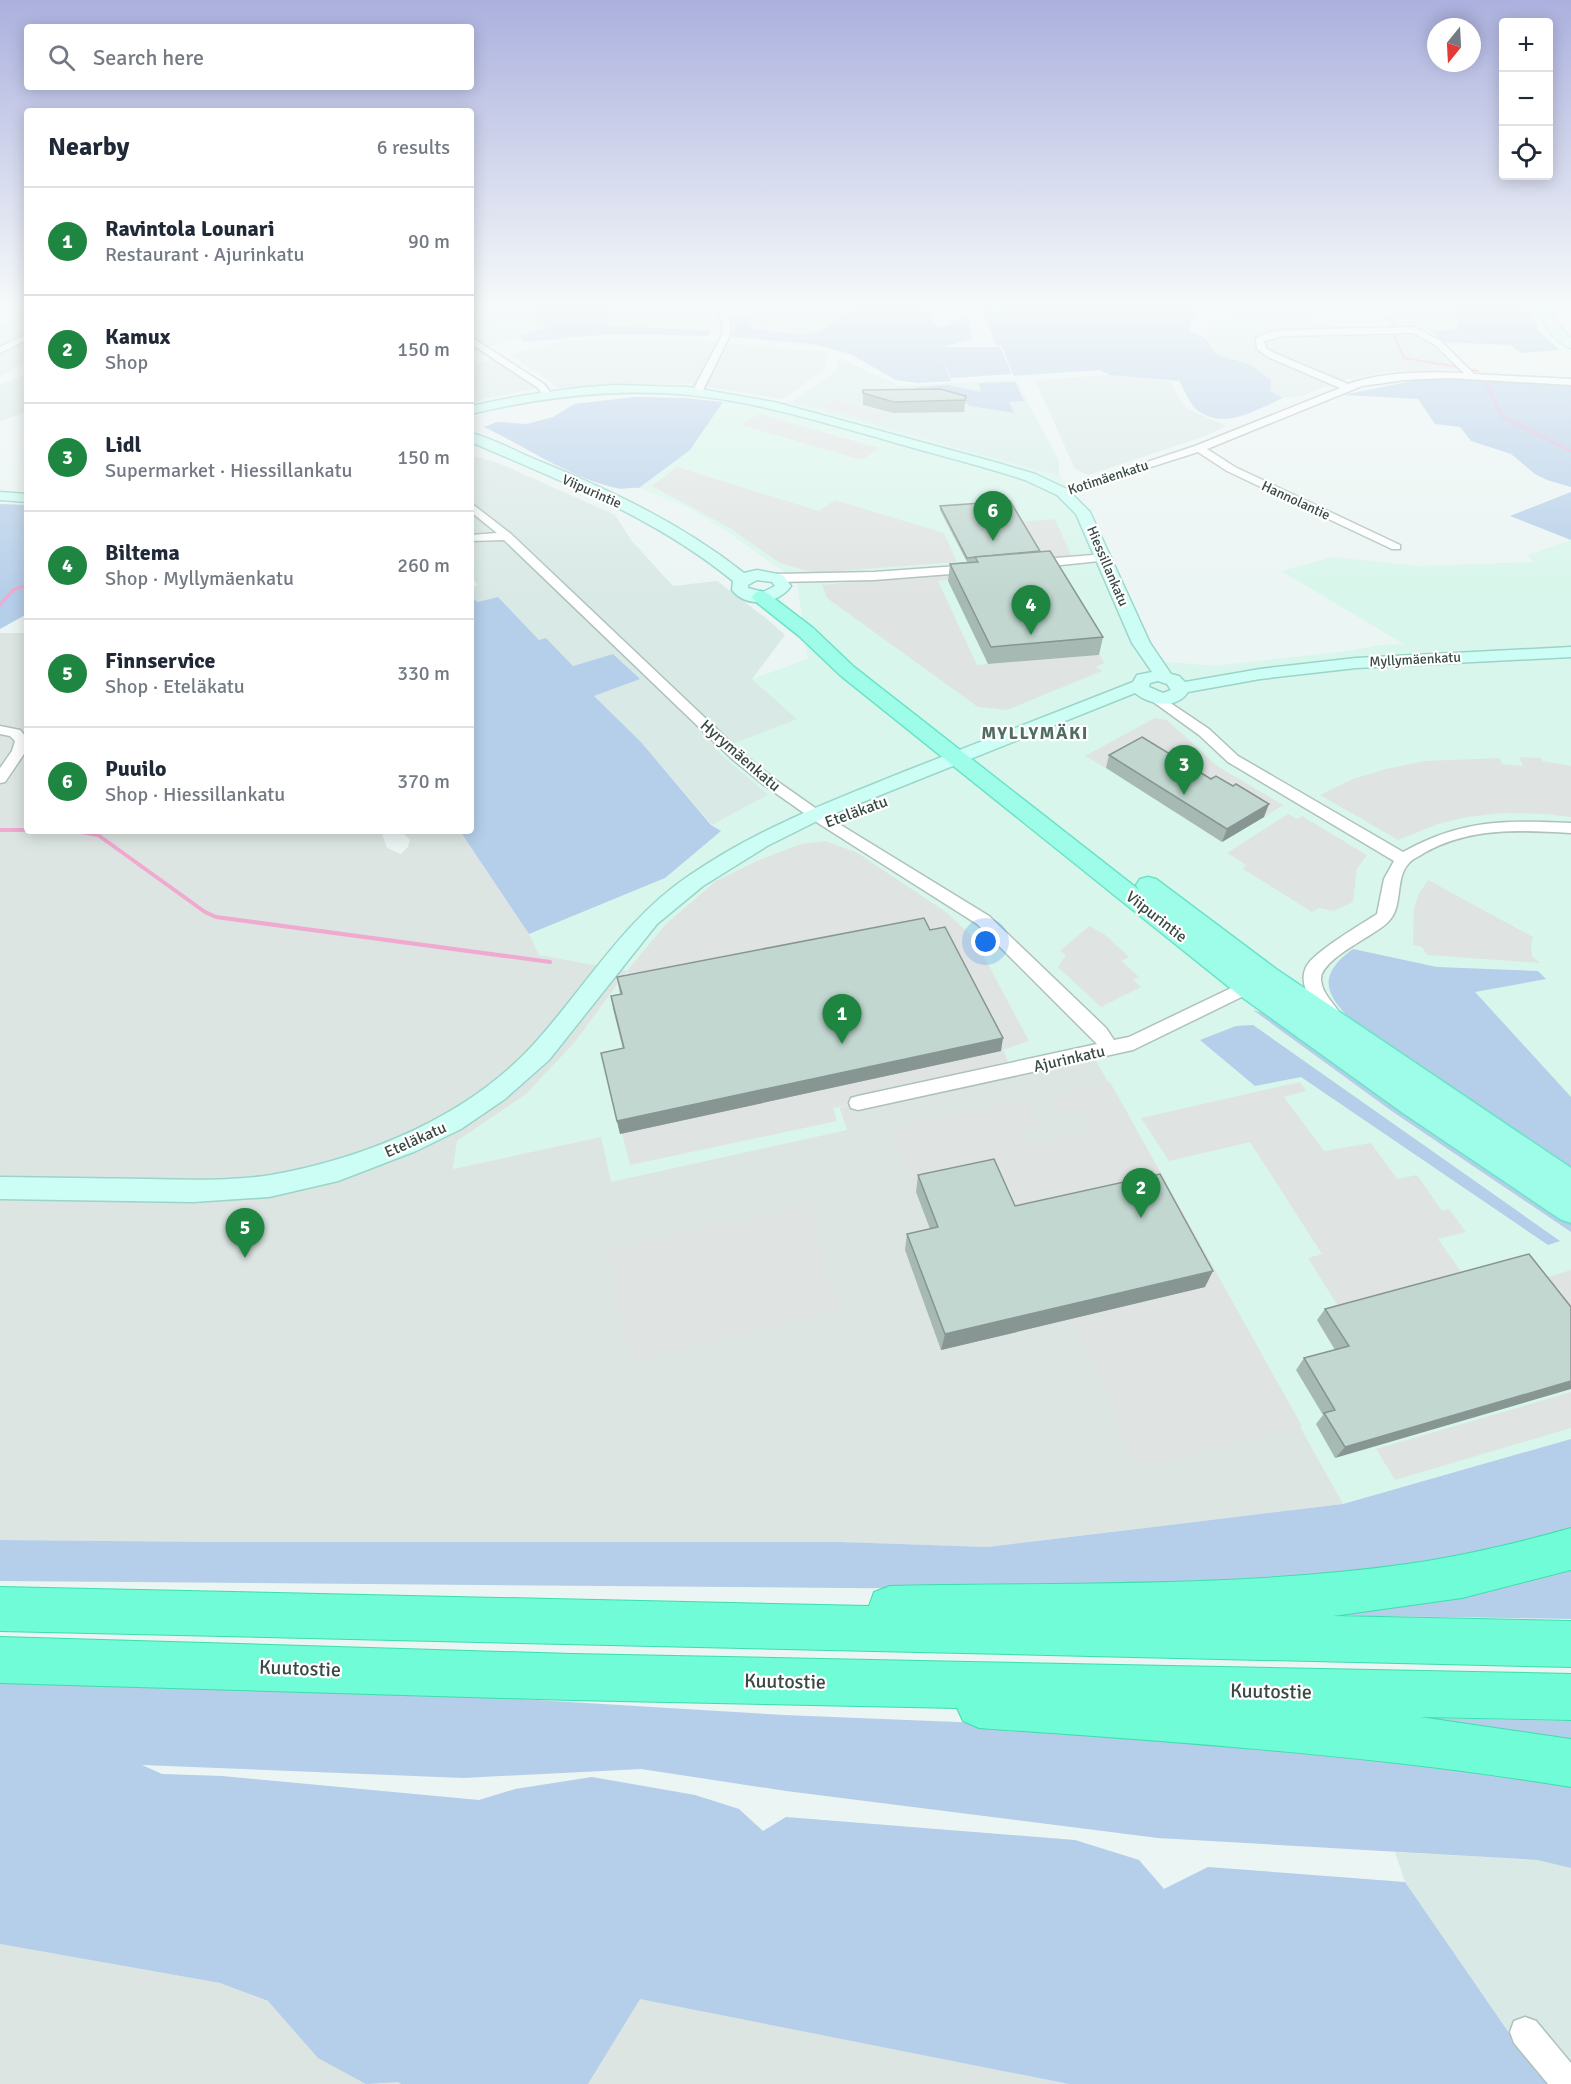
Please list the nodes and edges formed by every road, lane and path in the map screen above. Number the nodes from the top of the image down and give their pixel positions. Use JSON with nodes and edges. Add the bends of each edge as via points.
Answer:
{"nodes":[{"id":1,"x":508,"y":403,"type":"edge"},
{"id":2,"x":766,"y":403,"type":"edge"},
{"id":3,"x":1307,"y":403,"type":"edge"},
{"id":4,"x":474,"y":409,"type":"edge"},
{"id":5,"x":474,"y":438,"type":"edge"},
{"id":6,"x":1199,"y":448,"type":"junction"},
{"id":7,"x":1062,"y":492,"type":"junction"},
{"id":8,"x":0,"y":496,"type":"edge"},
{"id":9,"x":24,"y":498,"type":"edge"},
{"id":10,"x":474,"y":508,"type":"edge"},
{"id":11,"x":507,"y":536,"type":"junction"},
{"id":12,"x":474,"y":538,"type":"edge"},
{"id":13,"x":1396,"y":547,"type":"dead end"},
{"id":14,"x":710,"y":552,"type":"junction"},
{"id":15,"x":1105,"y":558,"type":"junction"},
{"id":16,"x":1017,"y":565,"type":"edge"},
{"id":17,"x":984,"y":568,"type":"edge"},
{"id":18,"x":742,"y":580,"type":"junction"},
{"id":19,"x":773,"y":587,"type":"junction"},
{"id":20,"x":1141,"y":644,"type":"junction"},
{"id":21,"x":1571,"y":652,"type":"edge"},
{"id":22,"x":1174,"y":685,"type":"junction"},
{"id":23,"x":1148,"y":689,"type":"junction"},
{"id":24,"x":0,"y":730,"type":"edge"},
{"id":25,"x":1204,"y":732,"type":"junction"},
{"id":26,"x":970,"y":760,"type":"junction"},
{"id":27,"x":0,"y":779,"type":"edge"},
{"id":28,"x":821,"y":818,"type":"junction"},
{"id":29,"x":1571,"y":828,"type":"edge"},
{"id":30,"x":1403,"y":859,"type":"junction"},
{"id":31,"x":1257,"y":982,"type":"junction"},
{"id":32,"x":1342,"y":1029,"type":"junction"},
{"id":33,"x":1110,"y":1049,"type":"junction"},
{"id":34,"x":858,"y":1103,"type":"dead end"},
{"id":35,"x":1571,"y":1184,"type":"edge"},
{"id":36,"x":0,"y":1188,"type":"edge"},
{"id":37,"x":1571,"y":1210,"type":"edge"},
{"id":38,"x":1571,"y":1549,"type":"edge"},
{"id":39,"x":0,"y":1609,"type":"edge"},
{"id":40,"x":391,"y":1617,"type":"junction"},
{"id":41,"x":1571,"y":1644,"type":"edge"},
{"id":42,"x":0,"y":1660,"type":"edge"},
{"id":43,"x":571,"y":1677,"type":"junction"},
{"id":44,"x":1571,"y":1697,"type":"edge"},
{"id":45,"x":1571,"y":1763,"type":"edge"},
{"id":46,"x":1525,"y":2032,"type":"dead end"},
{"id":47,"x":1568,"y":2084,"type":"edge"}],
"edges":[{"from":1,"to":4,"type":"main road","name":"Hiessillankatu"},
{"from":2,"to":7,"type":"main road","name":"Hiessillankatu","via":[[1008,469]]},
{"from":3,"to":6,"type":"street","name":"Kotimäenkatu"},
{"from":5,"to":14,"type":"main road","name":"Viipurintie","via":[[641,512]]},
{"from":6,"to":7,"type":"street","name":"Kotimäenkatu"},
{"from":6,"to":13,"type":"street","name":"Hannolantie","via":[[1231,469]]},
{"from":7,"to":15,"type":"main road","name":"Hiessillankatu","via":[[1083,512]]},
{"from":8,"to":9,"type":"main road"},
{"from":10,"to":11,"type":"street","name":"Hyrymäenkatu"},
{"from":11,"to":12,"type":"street"},
{"from":11,"to":28,"type":"street","name":"Hyrymäenkatu","via":[[736,755]]},
{"from":14,"to":18,"type":"main road","name":"Viipurintie"},
{"from":14,"to":19,"type":"main road","name":"Viipurintie"},
{"from":15,"to":16,"type":"street"},
{"from":15,"to":20,"type":"main road","name":"Hiessillankatu"},
{"from":17,"to":19,"type":"street"},
{"from":18,"to":19,"type":"main road","via":[[757,575]]},
{"from":18,"to":19,"type":"main road","name":"Viipurintie","via":[[740,590],[748,595]]},
{"from":19,"to":26,"type":"main road","name":"Viipurintie","via":[[797,625],[847,670]]},
{"from":20,"to":22,"type":"main road","name":"Hiessillankatu"},
{"from":20,"to":23,"type":"main road","name":"Hiessillankatu"},
{"from":21,"to":22,"type":"main road","name":"Myllymäenkatu","via":[[1405,659]]},
{"from":22,"to":23,"type":"main road","name":"Myllymäenkatu","via":[[1152,676]]},
{"from":22,"to":25,"type":"street","name":"Hiessillankatu"},
{"from":23,"to":25,"type":"street","name":"Hiessillankatu"},
{"from":23,"to":26,"type":"main road"},
{"from":24,"to":27,"type":"street","via":[[15,733],[22,741]]},
{"from":25,"to":30,"type":"street","name":"Hiessillankatu","via":[[1233,759],[1258,775]]},
{"from":26,"to":28,"type":"main road","name":"Eteläkatu"},
{"from":26,"to":31,"type":"main road","name":"Viipurintie"},
{"from":28,"to":33,"type":"street","name":"Hyrymäenkatu","via":[[983,920],[1100,1033]]},
{"from":28,"to":36,"type":"main road","name":"Eteläkatu","via":[[727,861],[695,881],[649,919],[540,1053],[452,1122],[407,1144],[338,1170],[269,1186],[193,1191]]},
{"from":29,"to":30,"type":"street","via":[[1509,825],[1474,830],[1431,843]]},
{"from":30,"to":32,"type":"street","via":[[1392,879],[1383,918],[1315,967],[1312,979],[1317,996]]},
{"from":31,"to":32,"type":"main road","name":"Viipurintie"},
{"from":31,"to":33,"type":"street","name":"Ajurinkatu","via":[[1133,1042]]},
{"from":31,"to":37,"type":"main road","name":"Viipurintie","via":[[1413,1104]]},
{"from":32,"to":35,"type":"main road","name":"Viipurintie"},
{"from":33,"to":34,"type":"street","name":"Ajurinkatu"},
{"from":38,"to":40,"type":"highway","via":[[1528,1563],[1401,1588],[1236,1602]]},
{"from":39,"to":40,"type":"highway"},
{"from":40,"to":41,"type":"highway"},
{"from":42,"to":43,"type":"highway","name":"Kuutostie"},
{"from":43,"to":44,"type":"highway","name":"Kuutostie"},
{"from":43,"to":45,"type":"highway","via":[[1340,1730]]},
{"from":46,"to":47,"type":"street"}]}
